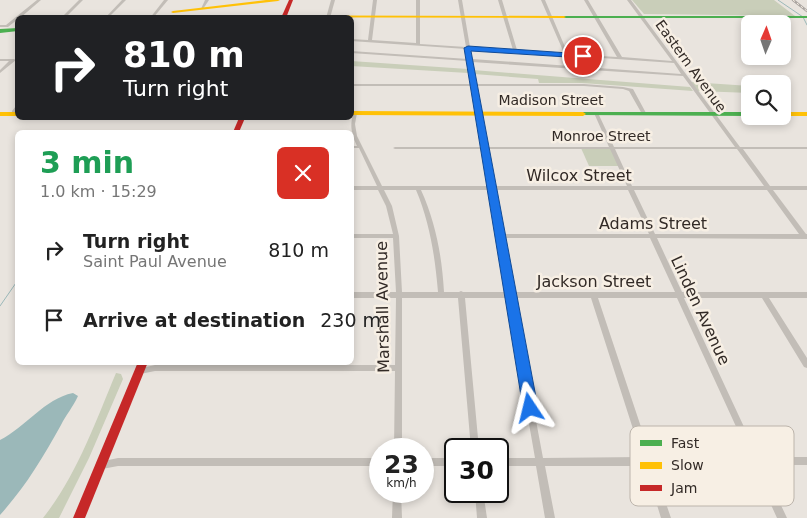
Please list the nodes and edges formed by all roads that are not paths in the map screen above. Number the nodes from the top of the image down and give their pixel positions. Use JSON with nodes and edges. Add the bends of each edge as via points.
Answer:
{"nodes":[{"id":1,"x":40,"y":0,"type":"edge"},
{"id":2,"x":82,"y":0,"type":"edge"},
{"id":3,"x":124,"y":0,"type":"edge"},
{"id":4,"x":166,"y":0,"type":"edge"},
{"id":5,"x":278,"y":0,"type":"edge"},
{"id":6,"x":291,"y":0,"type":"edge"},
{"id":7,"x":333,"y":0,"type":"edge"},
{"id":8,"x":375,"y":0,"type":"edge"},
{"id":9,"x":418,"y":0,"type":"edge"},
{"id":10,"x":460,"y":0,"type":"edge"},
{"id":11,"x":500,"y":0,"type":"edge"},
{"id":12,"x":543,"y":0,"type":"edge"},
{"id":13,"x":586,"y":0,"type":"edge"},
{"id":14,"x":629,"y":0,"type":"edge"},
{"id":15,"x":249,"y":2,"type":"edge"},
{"id":16,"x":205,"y":4,"type":"edge"},
{"id":17,"x":21,"y":15,"type":"edge"},
{"id":18,"x":65,"y":15,"type":"edge"},
{"id":19,"x":109,"y":15,"type":"edge"},
{"id":20,"x":153,"y":15,"type":"edge"},
{"id":21,"x":156,"y":15,"type":"edge"},
{"id":22,"x":284,"y":15,"type":"edge"},
{"id":23,"x":326,"y":15,"type":"edge"},
{"id":24,"x":354,"y":16,"type":"edge"},
{"id":25,"x":373,"y":16,"type":"junction"},
{"id":26,"x":418,"y":17,"type":"junction"},
{"id":27,"x":463,"y":17,"type":"junction"},
{"id":28,"x":505,"y":17,"type":"junction"},
{"id":29,"x":550,"y":17,"type":"junction"},
{"id":30,"x":596,"y":17,"type":"junction"},
{"id":31,"x":641,"y":17,"type":"junction"},
{"id":32,"x":805,"y":17,"type":"edge"},
{"id":33,"x":15,"y":20,"type":"edge"},
{"id":34,"x":0,"y":26,"type":"edge"},
{"id":35,"x":3,"y":29,"type":"edge"},
{"id":36,"x":354,"y":40,"type":"edge"},
{"id":37,"x":370,"y":42,"type":"junction"},
{"id":38,"x":418,"y":45,"type":"junction"},
{"id":39,"x":468,"y":48,"type":"junction"},
{"id":40,"x":354,"y":52,"type":"edge"},
{"id":41,"x":516,"y":52,"type":"junction"},
{"id":42,"x":567,"y":55,"type":"junction"},
{"id":43,"x":620,"y":58,"type":"junction"},
{"id":44,"x":0,"y":60,"type":"edge"},
{"id":45,"x":15,"y":60,"type":"edge"},
{"id":46,"x":469,"y":60,"type":"junction"},
{"id":47,"x":674,"y":62,"type":"junction"},
{"id":48,"x":0,"y":72,"type":"edge"},
{"id":49,"x":684,"y":75,"type":"junction"},
{"id":50,"x":354,"y":85,"type":"edge"},
{"id":51,"x":473,"y":85,"type":"junction"},
{"id":52,"x":15,"y":111,"type":"edge"},
{"id":53,"x":478,"y":113,"type":"junction"},
{"id":54,"x":644,"y":113,"type":"junction"},
{"id":55,"x":0,"y":114,"type":"edge"},
{"id":56,"x":354,"y":114,"type":"edge"},
{"id":57,"x":596,"y":114,"type":"junction"},
{"id":58,"x":712,"y":114,"type":"junction"},
{"id":59,"x":741,"y":114,"type":"edge"},
{"id":60,"x":791,"y":114,"type":"edge"},
{"id":61,"x":807,"y":114,"type":"edge"},
{"id":62,"x":354,"y":132,"type":"edge"},
{"id":63,"x":354,"y":147,"type":"edge"},
{"id":64,"x":360,"y":147,"type":"junction"},
{"id":65,"x":395,"y":148,"type":"dead end"},
{"id":66,"x":484,"y":148,"type":"junction"},
{"id":67,"x":611,"y":148,"type":"junction"},
{"id":68,"x":738,"y":148,"type":"junction"},
{"id":69,"x":807,"y":148,"type":"edge"},
{"id":70,"x":354,"y":188,"type":"edge"},
{"id":71,"x":382,"y":188,"type":"junction"},
{"id":72,"x":418,"y":188,"type":"junction"},
{"id":73,"x":491,"y":188,"type":"junction"},
{"id":74,"x":630,"y":188,"type":"junction"},
{"id":75,"x":768,"y":188,"type":"junction"},
{"id":76,"x":807,"y":188,"type":"edge"},
{"id":77,"x":354,"y":236,"type":"edge"},
{"id":78,"x":396,"y":236,"type":"junction"},
{"id":79,"x":499,"y":236,"type":"junction"},
{"id":80,"x":652,"y":236,"type":"junction"},
{"id":81,"x":806,"y":238,"type":"edge"},
{"id":82,"x":441,"y":294,"type":"junction"},
{"id":83,"x":461,"y":294,"type":"junction"},
{"id":84,"x":354,"y":295,"type":"edge"},
{"id":85,"x":399,"y":295,"type":"junction"},
{"id":86,"x":510,"y":295,"type":"junction"},
{"id":87,"x":679,"y":295,"type":"junction"},
{"id":88,"x":764,"y":295,"type":"junction"},
{"id":89,"x":807,"y":295,"type":"edge"},
{"id":90,"x":594,"y":296,"type":"junction"},
{"id":91,"x":807,"y":365,"type":"edge"},
{"id":92,"x":141,"y":367,"type":"edge"},
{"id":93,"x":398,"y":368,"type":"junction"},
{"id":94,"x":636,"y":426,"type":"edge"},
{"id":95,"x":739,"y":426,"type":"edge"},
{"id":96,"x":398,"y":438,"type":"edge"},
{"id":97,"x":474,"y":438,"type":"edge"},
{"id":98,"x":369,"y":462,"type":"edge"},
{"id":99,"x":509,"y":462,"type":"edge"},
{"id":100,"x":540,"y":462,"type":"junction"},
{"id":101,"x":630,"y":462,"type":"edge"},
{"id":102,"x":794,"y":462,"type":"edge"},
{"id":103,"x":807,"y":462,"type":"edge"},
{"id":104,"x":100,"y":466,"type":"junction"},
{"id":105,"x":397,"y":503,"type":"edge"},
{"id":106,"x":480,"y":503,"type":"edge"},
{"id":107,"x":662,"y":506,"type":"edge"},
{"id":108,"x":776,"y":506,"type":"edge"},
{"id":109,"x":79,"y":518,"type":"edge"},
{"id":110,"x":397,"y":518,"type":"edge"},
{"id":111,"x":482,"y":518,"type":"edge"},
{"id":112,"x":550,"y":518,"type":"edge"},
{"id":113,"x":666,"y":518,"type":"edge"},
{"id":114,"x":782,"y":518,"type":"edge"}],
"edges":[{"from":1,"to":17,"type":"street"},
{"from":2,"to":18,"type":"street"},
{"from":3,"to":19,"type":"street"},
{"from":4,"to":20,"type":"street"},
{"from":5,"to":15,"type":"street"},
{"from":6,"to":22,"type":"street"},
{"from":7,"to":23,"type":"street"},
{"from":8,"to":25,"type":"street"},
{"from":9,"to":26,"type":"street"},
{"from":10,"to":27,"type":"street"},
{"from":11,"to":28,"type":"street"},
{"from":12,"to":29,"type":"street"},
{"from":13,"to":30,"type":"street"},
{"from":14,"to":31,"type":"street","name":"Eastern Avenue"},
{"from":15,"to":16,"type":"street"},
{"from":16,"to":21,"type":"street"},
{"from":24,"to":25,"type":"street"},
{"from":25,"to":26,"type":"street"},
{"from":25,"to":37,"type":"street"},
{"from":26,"to":27,"type":"street"},
{"from":26,"to":38,"type":"street"},
{"from":27,"to":28,"type":"street"},
{"from":27,"to":39,"type":"street"},
{"from":28,"to":29,"type":"street"},
{"from":28,"to":41,"type":"street"},
{"from":29,"to":30,"type":"street"},
{"from":29,"to":42,"type":"street"},
{"from":30,"to":31,"type":"street"},
{"from":30,"to":43,"type":"street"},
{"from":31,"to":32,"type":"street"},
{"from":31,"to":47,"type":"street","name":"Eastern Avenue"},
{"from":33,"to":35,"type":"street"},
{"from":34,"to":35,"type":"street"},
{"from":36,"to":37,"type":"street"},
{"from":37,"to":38,"type":"street"},
{"from":38,"to":39,"type":"street"},
{"from":39,"to":41,"type":"street"},
{"from":39,"to":46,"type":"street"},
{"from":40,"to":46,"type":"street"},
{"from":41,"to":42,"type":"street"},
{"from":42,"to":43,"type":"street"},
{"from":43,"to":47,"type":"street"},
{"from":44,"to":45,"type":"street"},
{"from":45,"to":48,"type":"street"},
{"from":46,"to":49,"type":"street"},
{"from":46,"to":51,"type":"street"},
{"from":47,"to":49,"type":"street","name":"Eastern Avenue"},
{"from":49,"to":58,"type":"street","name":"Eastern Avenue"},
{"from":50,"to":51,"type":"street"},
{"from":51,"to":53,"type":"street"},
{"from":51,"to":54,"type":"street","via":[[623,88],[631,90]]},
{"from":52,"to":55,"type":"street"},
{"from":53,"to":56,"type":"street","name":"Madison Street"},
{"from":53,"to":57,"type":"street","name":"Madison Street"},
{"from":53,"to":66,"type":"street"},
{"from":54,"to":57,"type":"street","name":"Madison Street"},
{"from":54,"to":58,"type":"street","name":"Madison Street"},
{"from":57,"to":67,"type":"street","name":"Linden Avenue"},
{"from":58,"to":59,"type":"street","name":"Madison Street"},
{"from":58,"to":68,"type":"street","name":"Eastern Avenue"},
{"from":60,"to":61,"type":"street"},
{"from":62,"to":64,"type":"street","name":"Marshall Avenue"},
{"from":63,"to":64,"type":"street"},
{"from":64,"to":71,"type":"street","name":"Marshall Avenue"},
{"from":65,"to":66,"type":"street","name":"Monroe Street"},
{"from":66,"to":67,"type":"street","name":"Monroe Street"},
{"from":66,"to":73,"type":"street"},
{"from":67,"to":68,"type":"street","name":"Monroe Street"},
{"from":67,"to":74,"type":"street","name":"Linden Avenue"},
{"from":68,"to":69,"type":"street","name":"Monroe Street"},
{"from":68,"to":75,"type":"street","name":"Eastern Avenue"},
{"from":70,"to":71,"type":"street","name":"Wilcox Street"},
{"from":71,"to":72,"type":"street","name":"Wilcox Street"},
{"from":71,"to":78,"type":"street","name":"Marshall Avenue","via":[[390,206]]},
{"from":72,"to":73,"type":"street","name":"Wilcox Street"},
{"from":72,"to":82,"type":"street","via":[[435,237]]},
{"from":73,"to":74,"type":"street","name":"Wilcox Street"},
{"from":73,"to":79,"type":"street"},
{"from":74,"to":75,"type":"street","name":"Wilcox Street"},
{"from":74,"to":80,"type":"street","name":"Linden Avenue"},
{"from":75,"to":76,"type":"street","name":"Wilcox Street"},
{"from":75,"to":81,"type":"street","name":"Eastern Avenue"},
{"from":77,"to":78,"type":"street"},
{"from":78,"to":85,"type":"street","name":"Marshall Avenue"},
{"from":79,"to":80,"type":"street","name":"Adams Street"},
{"from":79,"to":86,"type":"street"},
{"from":80,"to":81,"type":"street","name":"Adams Street"},
{"from":80,"to":87,"type":"street","name":"Linden Avenue"},
{"from":82,"to":83,"type":"street","name":"Jackson Street"},
{"from":82,"to":85,"type":"street","name":"Jackson Street"},
{"from":83,"to":86,"type":"street","name":"Jackson Street"},
{"from":83,"to":97,"type":"street"},
{"from":84,"to":85,"type":"street","name":"Jackson Street"},
{"from":85,"to":93,"type":"street","name":"Marshall Avenue"},
{"from":86,"to":90,"type":"street","name":"Jackson Street"},
{"from":86,"to":100,"type":"street"},
{"from":87,"to":88,"type":"street","name":"Jackson Street"},
{"from":87,"to":90,"type":"street","name":"Jackson Street"},
{"from":87,"to":95,"type":"street","name":"Linden Avenue"},
{"from":88,"to":89,"type":"street","name":"Jackson Street"},
{"from":88,"to":91,"type":"street"},
{"from":90,"to":94,"type":"street"},
{"from":92,"to":93,"type":"street"},
{"from":92,"to":104,"type":"street"},
{"from":93,"to":96,"type":"street","name":"Marshall Avenue"},
{"from":98,"to":104,"type":"street","via":[[118,462]]},
{"from":99,"to":100,"type":"street"},
{"from":100,"to":101,"type":"street"},
{"from":100,"to":112,"type":"street"},
{"from":102,"to":103,"type":"street"},
{"from":104,"to":109,"type":"street"},
{"from":105,"to":110,"type":"street"},
{"from":106,"to":111,"type":"street"},
{"from":107,"to":113,"type":"street"},
{"from":108,"to":114,"type":"street","name":"Linden Avenue"}]}
